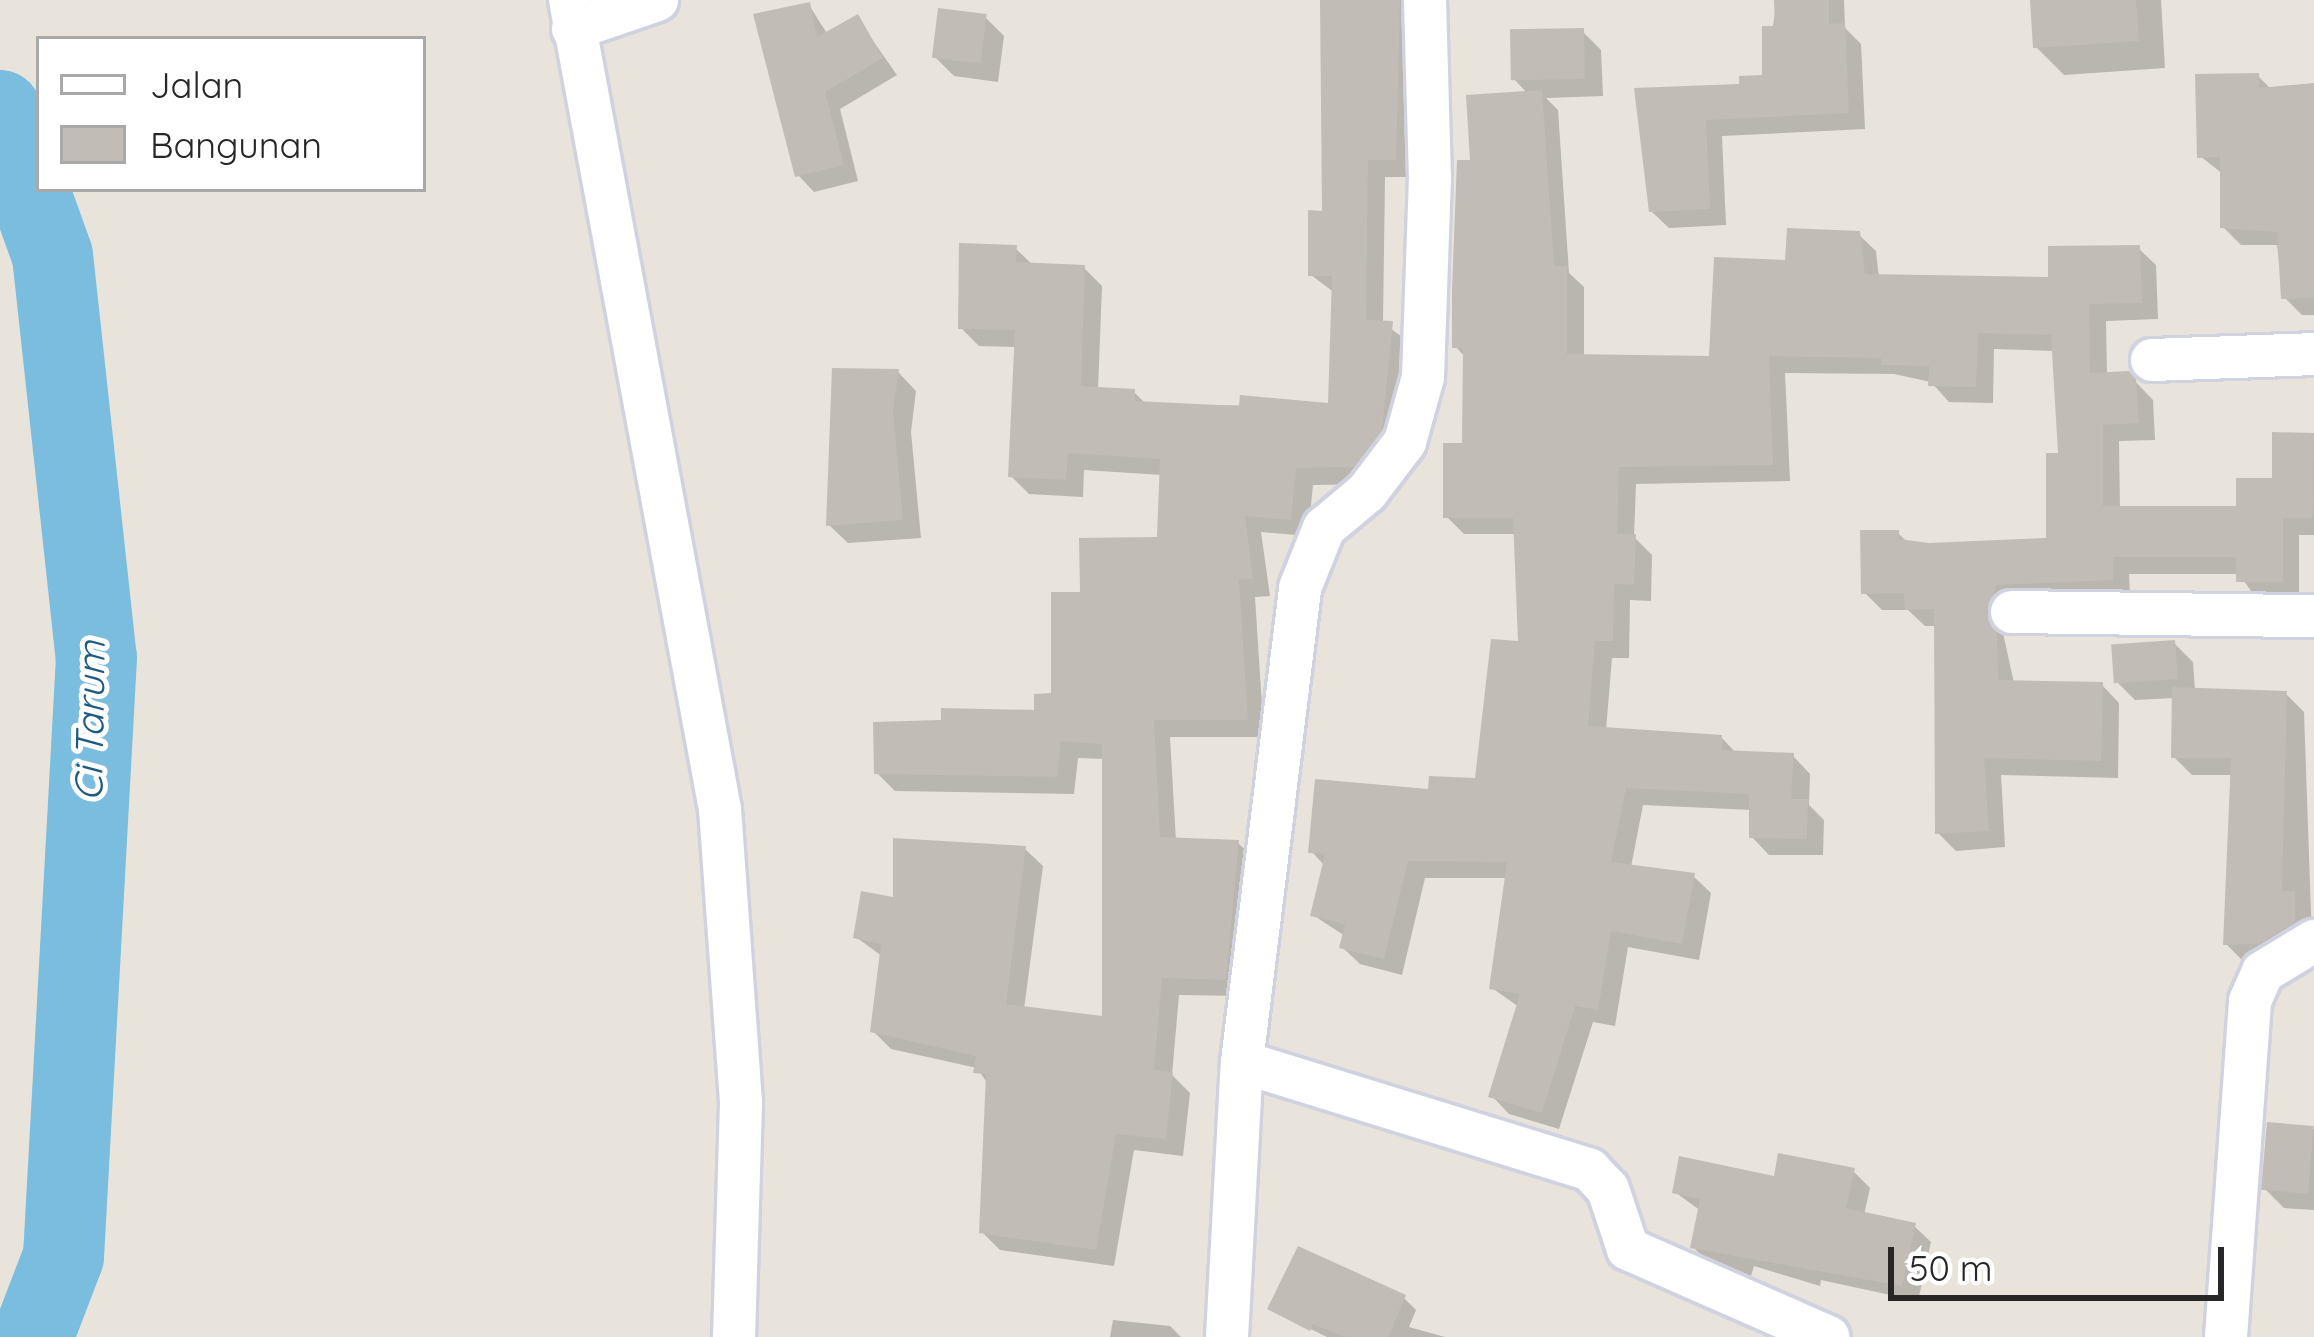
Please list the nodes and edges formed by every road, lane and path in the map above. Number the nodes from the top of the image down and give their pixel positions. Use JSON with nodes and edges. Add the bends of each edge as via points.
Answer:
{"nodes":[{"id":1,"x":657,"y":0,"type":"edge"},
{"id":2,"x":1425,"y":0,"type":"edge"},
{"id":3,"x":572,"y":14,"type":"edge"},
{"id":4,"x":2314,"y":354,"type":"edge"},
{"id":5,"x":2152,"y":359,"type":"dead end"},
{"id":6,"x":2012,"y":612,"type":"dead end"},
{"id":7,"x":2314,"y":616,"type":"edge"},
{"id":8,"x":2314,"y":941,"type":"edge"},
{"id":9,"x":1242,"y":1062,"type":"junction"},
{"id":10,"x":734,"y":1337,"type":"edge"},
{"id":11,"x":1227,"y":1337,"type":"edge"},
{"id":12,"x":1828,"y":1337,"type":"edge"},
{"id":13,"x":2226,"y":1337,"type":"edge"}],
"edges":[{"from":1,"to":3,"type":"street"},
{"from":2,"to":9,"type":"street","via":[[1423,377],[1406,442],[1324,528],[1306,561]]},
{"from":3,"to":10,"type":"street","via":[[720,809],[741,1103]]},
{"from":4,"to":5,"type":"street"},
{"from":6,"to":7,"type":"street"},
{"from":8,"to":13,"type":"street","via":[[2263,972],[2250,1001]]},
{"from":9,"to":11,"type":"street"},
{"from":9,"to":12,"type":"street","via":[[1590,1170],[1608,1189],[1628,1249]]}]}
